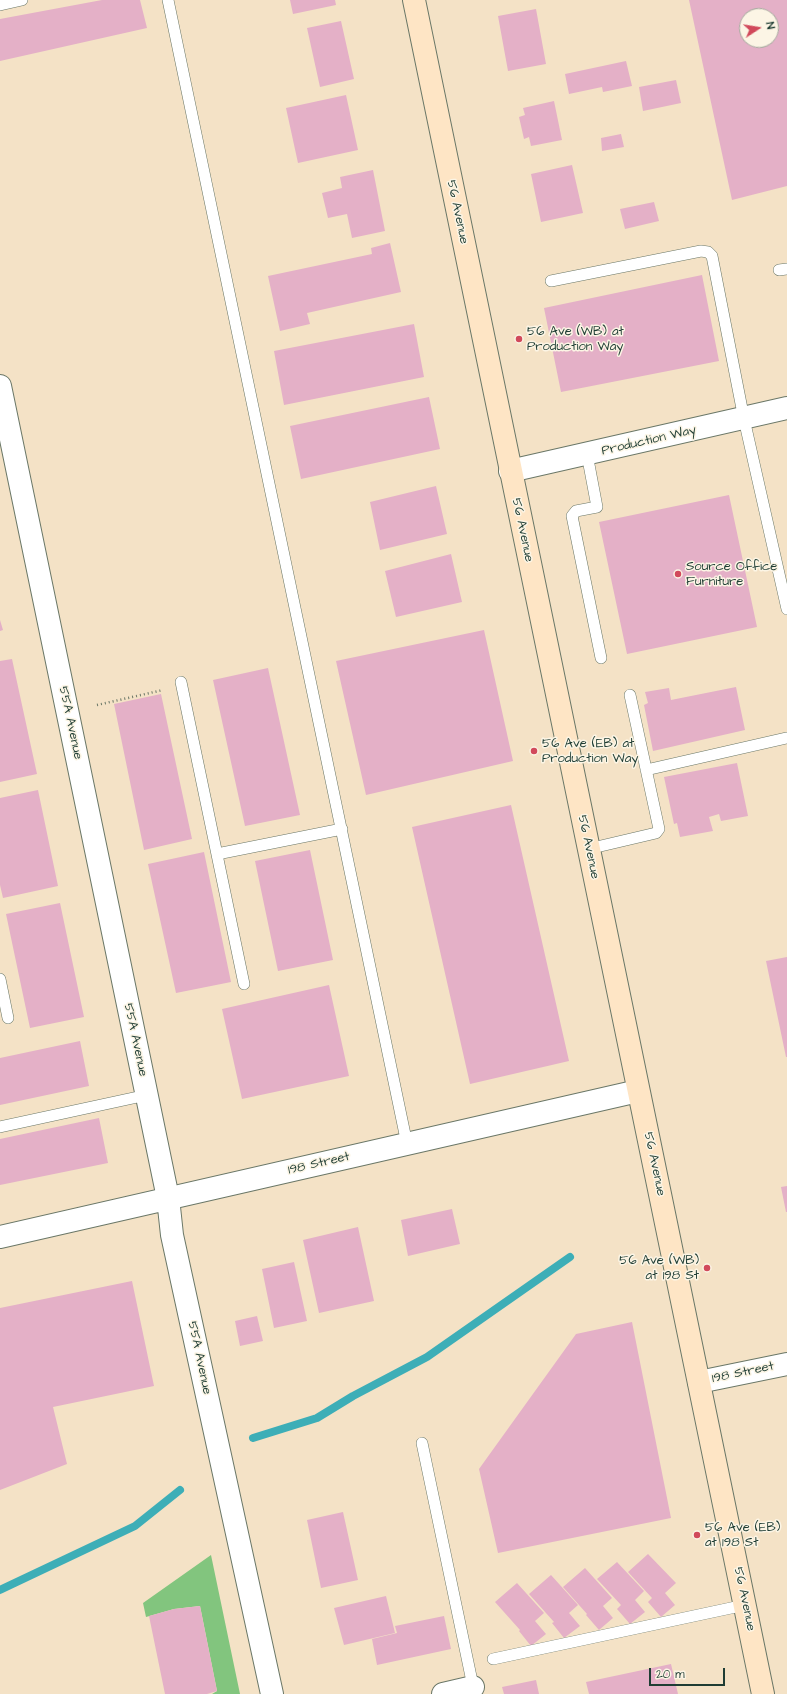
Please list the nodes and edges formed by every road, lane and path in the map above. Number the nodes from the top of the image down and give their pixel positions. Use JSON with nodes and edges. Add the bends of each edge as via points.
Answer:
{"nodes":[{"id":1,"x":22,"y":0,"type":"edge"},
{"id":2,"x":168,"y":0,"type":"edge"},
{"id":3,"x":414,"y":0,"type":"edge"},
{"id":4,"x":0,"y":5,"type":"edge"},
{"id":5,"x":551,"y":281,"type":"dead end"},
{"id":6,"x":0,"y":386,"type":"edge"},
{"id":7,"x":787,"y":408,"type":"edge"},
{"id":8,"x":744,"y":419,"type":"junction"},
{"id":9,"x":587,"y":454,"type":"junction"},
{"id":10,"x":510,"y":471,"type":"junction"},
{"id":11,"x":787,"y":609,"type":"edge"},
{"id":12,"x":601,"y":658,"type":"dead end"},
{"id":13,"x":181,"y":684,"type":"joint"},
{"id":14,"x":630,"y":695,"type":"dead end"},
{"id":15,"x":97,"y":705,"type":"dead end"},
{"id":16,"x":786,"y":738,"type":"edge"},
{"id":17,"x":646,"y":770,"type":"junction"},
{"id":18,"x":342,"y":829,"type":"junction"},
{"id":19,"x":588,"y":849,"type":"junction"},
{"id":20,"x":217,"y":854,"type":"junction"},
{"id":21,"x":0,"y":979,"type":"edge"},
{"id":22,"x":244,"y":984,"type":"dead end"},
{"id":23,"x":8,"y":1018,"type":"dead end"},
{"id":24,"x":638,"y":1091,"type":"junction"},
{"id":25,"x":146,"y":1095,"type":"junction"},
{"id":26,"x":0,"y":1127,"type":"edge"},
{"id":27,"x":407,"y":1144,"type":"junction"},
{"id":28,"x":168,"y":1198,"type":"junction"},
{"id":29,"x":0,"y":1237,"type":"edge"},
{"id":30,"x":787,"y":1364,"type":"edge"},
{"id":31,"x":699,"y":1382,"type":"junction"},
{"id":32,"x":422,"y":1443,"type":"dead end"},
{"id":33,"x":745,"y":1605,"type":"junction"},
{"id":34,"x":494,"y":1659,"type":"dead end"},
{"id":35,"x":474,"y":1690,"type":"edge"},
{"id":36,"x":272,"y":1694,"type":"edge"},
{"id":37,"x":444,"y":1694,"type":"edge"},
{"id":38,"x":763,"y":1694,"type":"edge"}],
"edges":[{"from":1,"to":4,"type":"lane"},
{"from":2,"to":18,"type":"lane"},
{"from":3,"to":10,"type":"main road","name":"56 Avenue"},
{"from":5,"to":8,"type":"lane","via":[[701,250],[708,252],[715,263]]},
{"from":6,"to":25,"type":"street","name":"55A Avenue"},
{"from":7,"to":8,"type":"street","name":"Production Way"},
{"from":8,"to":9,"type":"street","name":"Production Way"},
{"from":8,"to":11,"type":"lane"},
{"from":9,"to":10,"type":"street","name":"Production Way"},
{"from":9,"to":12,"type":"lane","via":[[597,507],[576,511],[572,516]]},
{"from":10,"to":19,"type":"main road","name":"56 Avenue"},
{"from":13,"to":15,"type":"path"},
{"from":13,"to":20,"type":"lane"},
{"from":14,"to":17,"type":"lane"},
{"from":16,"to":17,"type":"lane"},
{"from":17,"to":19,"type":"lane","via":[[658,831]]},
{"from":18,"to":20,"type":"lane"},
{"from":18,"to":27,"type":"lane"},
{"from":19,"to":24,"type":"main road","name":"56 Avenue"},
{"from":20,"to":22,"type":"lane"},
{"from":21,"to":23,"type":"lane"},
{"from":24,"to":27,"type":"street","name":"198 Street"},
{"from":24,"to":31,"type":"main road","name":"56 Avenue"},
{"from":25,"to":26,"type":"lane"},
{"from":25,"to":28,"type":"street","name":"55A Avenue"},
{"from":27,"to":28,"type":"street","name":"198 Street"},
{"from":28,"to":29,"type":"street","name":"198 Street"},
{"from":28,"to":36,"type":"street","name":"55A Avenue","via":[[172,1235]]},
{"from":30,"to":31,"type":"street","name":"198 Street"},
{"from":31,"to":33,"type":"main road","name":"56 Avenue"},
{"from":32,"to":35,"type":"lane"},
{"from":33,"to":34,"type":"lane"},
{"from":33,"to":38,"type":"main road","name":"56 Avenue"},
{"from":35,"to":37,"type":"street"}]}
